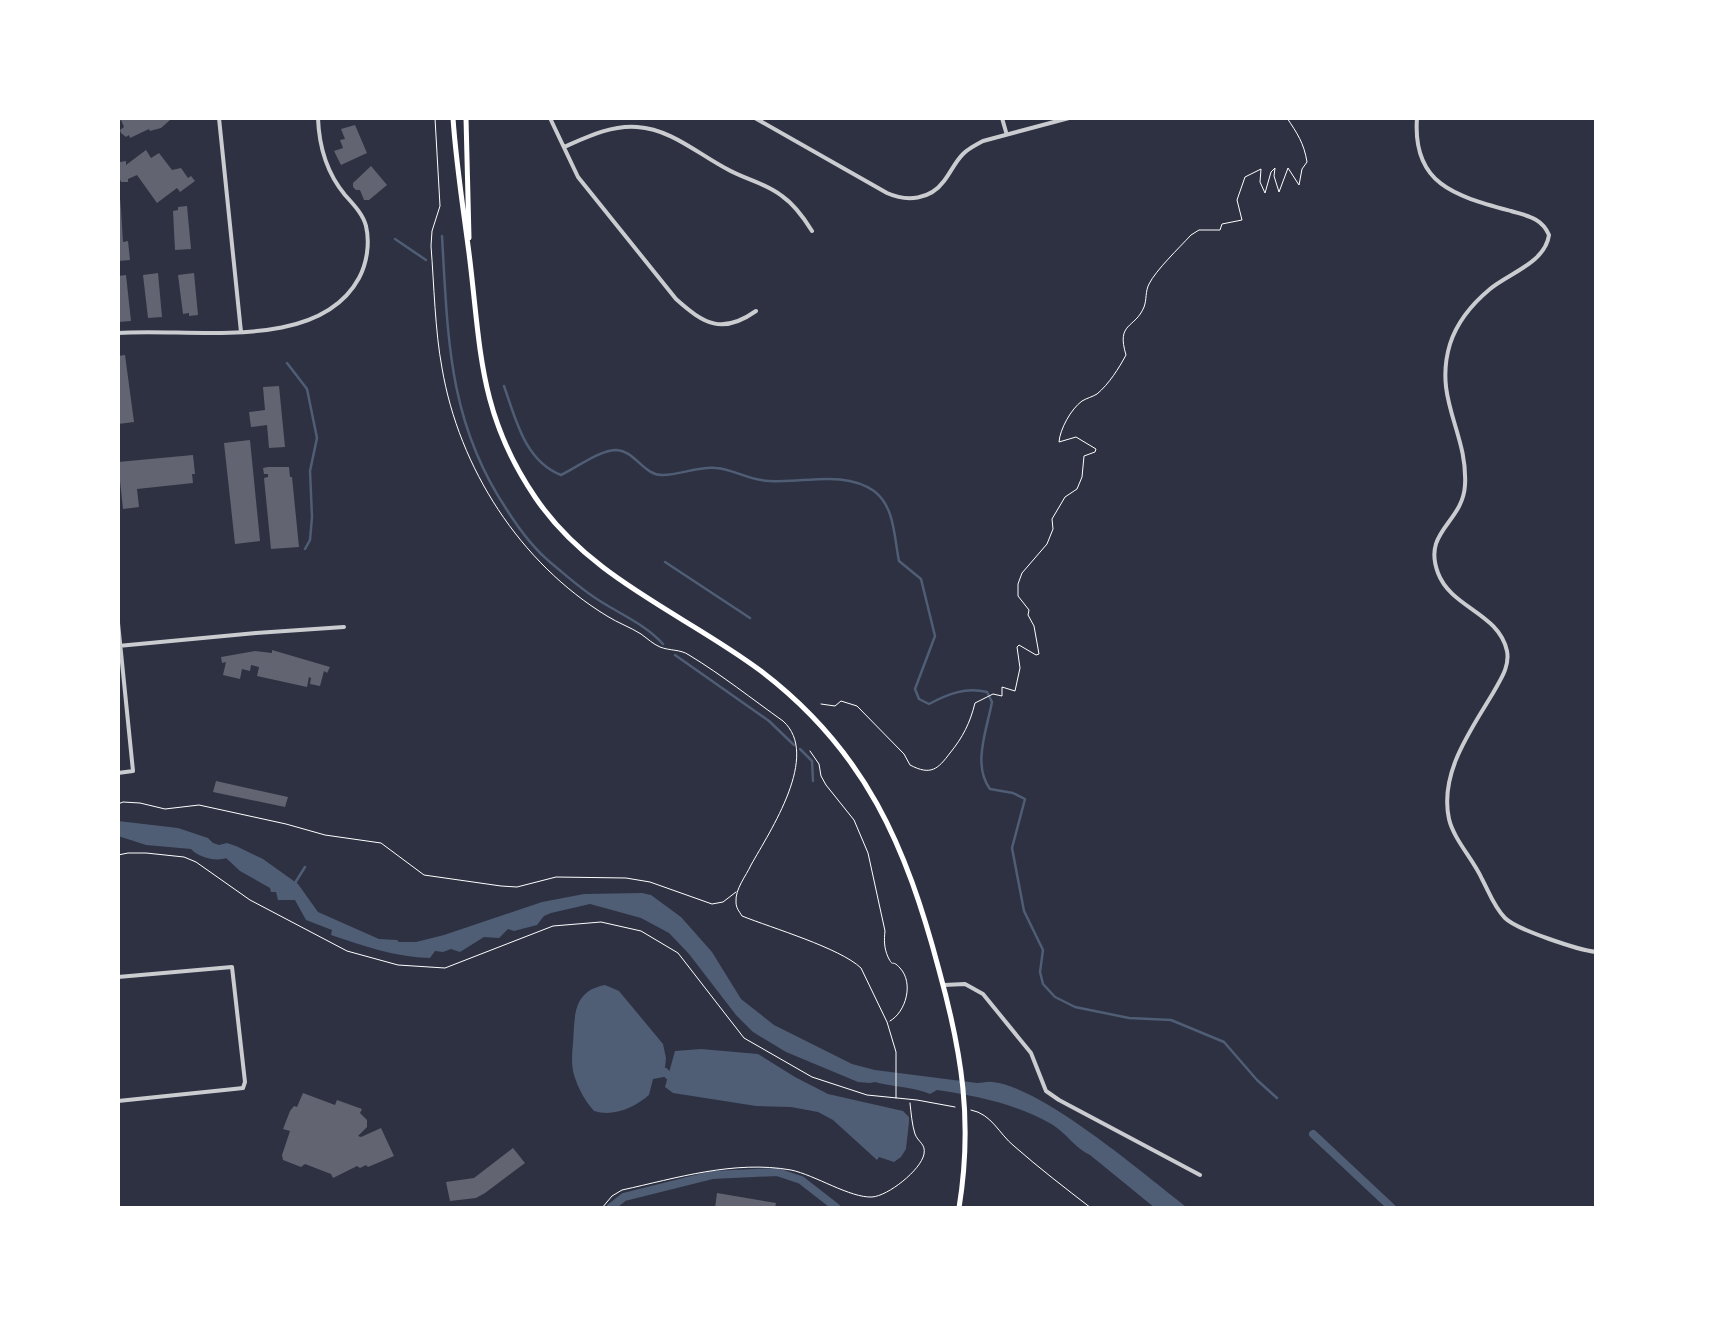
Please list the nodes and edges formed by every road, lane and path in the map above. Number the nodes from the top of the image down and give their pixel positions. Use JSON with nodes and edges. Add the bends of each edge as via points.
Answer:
{"nodes":[{"id":1,"x":219,"y":118,"type":"edge"},
{"id":2,"x":318,"y":118,"type":"edge"},
{"id":3,"x":435,"y":118,"type":"edge"},
{"id":4,"x":453,"y":118,"type":"edge"},
{"id":5,"x":467,"y":118,"type":"edge"},
{"id":6,"x":550,"y":118,"type":"edge"},
{"id":7,"x":755,"y":118,"type":"edge"},
{"id":8,"x":1002,"y":118,"type":"edge"},
{"id":9,"x":1068,"y":118,"type":"edge"},
{"id":10,"x":1287,"y":118,"type":"edge"},
{"id":11,"x":1297,"y":118,"type":"edge"},
{"id":12,"x":1303,"y":118,"type":"edge"},
{"id":13,"x":1417,"y":118,"type":"edge"},
{"id":14,"x":1007,"y":134,"type":"junction"},
{"id":15,"x":564,"y":147,"type":"junction"},
{"id":16,"x":812,"y":231,"type":"dead end"},
{"id":17,"x":469,"y":250,"type":"junction"},
{"id":18,"x":756,"y":312,"type":"dead end"},
{"id":19,"x":241,"y":332,"type":"junction"},
{"id":20,"x":118,"y":333,"type":"edge"},
{"id":21,"x":118,"y":624,"type":"edge"},
{"id":22,"x":344,"y":628,"type":"dead end"},
{"id":23,"x":119,"y":646,"type":"edge"},
{"id":24,"x":821,"y":704,"type":"dead end"},
{"id":25,"x":810,"y":751,"type":"dead end"},
{"id":26,"x":118,"y":773,"type":"edge"},
{"id":27,"x":118,"y":804,"type":"edge"},
{"id":28,"x":118,"y":856,"type":"edge"},
{"id":29,"x":738,"y":890,"type":"junction"},
{"id":30,"x":1596,"y":952,"type":"edge"},
{"id":31,"x":118,"y":977,"type":"edge"},
{"id":32,"x":944,"y":985,"type":"junction"},
{"id":33,"x":887,"y":1022,"type":"junction"},
{"id":34,"x":896,"y":1098,"type":"junction"},
{"id":35,"x":910,"y":1100,"type":"junction"},
{"id":36,"x":118,"y":1101,"type":"edge"},
{"id":37,"x":1200,"y":1174,"type":"dead end"},
{"id":38,"x":602,"y":1208,"type":"edge"},
{"id":39,"x":959,"y":1208,"type":"edge"},
{"id":40,"x":1091,"y":1208,"type":"edge"}],
"edges":[{"from":1,"to":19,"type":"street"},
{"from":2,"to":19,"type":"street","via":[[334,181],[365,220],[362,270],[322,315]]},
{"from":3,"to":29,"type":"path","via":[[440,203],[431,242],[441,363],[458,427],[488,493],[528,548],[574,591],[657,646],[688,654],[795,735],[791,787]]},
{"from":4,"to":17,"type":"highway"},
{"from":5,"to":17,"type":"highway"},
{"from":6,"to":15,"type":"street"},
{"from":7,"to":14,"type":"street","via":[[902,198],[931,193],[971,147]]},
{"from":8,"to":14,"type":"street"},
{"from":9,"to":14,"type":"street"},
{"from":10,"to":24,"type":"path","via":[[1307,162],[1299,184],[1288,168],[1279,192],[1275,168],[1265,193],[1261,170],[1245,177],[1237,200],[1242,220],[1190,235],[1151,280],[1143,310],[1124,333],[1120,366],[1060,431],[1059,442],[1076,437],[1096,448],[1084,456],[1077,489],[1064,497],[1048,544],[1018,584],[1039,654],[1016,647],[1015,691],[1002,687],[1002,696],[975,703],[942,765],[922,770],[910,766],[857,706]]},
{"from":11,"to":12,"type":"path"},
{"from":13,"to":30,"type":"street","via":[[1418,151],[1435,180],[1473,200],[1532,217],[1549,235],[1539,256],[1471,308],[1451,339],[1446,362],[1447,403],[1466,481],[1461,506],[1434,544],[1434,562],[1448,590],[1497,631],[1508,659],[1456,761],[1450,822],[1508,921]]},
{"from":15,"to":16,"type":"street","via":[[621,126],[652,128],[779,193]]},
{"from":15,"to":18,"type":"street","via":[[596,201],[694,316],[723,326]]},
{"from":17,"to":32,"type":"highway","via":[[488,396],[534,496],[596,562],[763,673],[835,742],[900,846]]},
{"from":19,"to":20,"type":"street"},
{"from":21,"to":23,"type":"street"},
{"from":22,"to":23,"type":"street"},
{"from":23,"to":26,"type":"street","via":[[133,771]]},
{"from":25,"to":33,"type":"path","via":[[868,853],[884,942],[907,980],[903,1009]]},
{"from":27,"to":29,"type":"path","via":[[199,804],[380,843],[426,875],[506,887],[548,878],[626,878],[712,904]]},
{"from":28,"to":34,"type":"path","via":[[184,857],[347,951],[398,965],[445,968],[553,926],[600,922],[641,931],[678,953],[744,1038],[812,1077]]},
{"from":29,"to":33,"type":"path","via":[[742,916],[861,968]]},
{"from":31,"to":36,"type":"street","via":[[232,967],[246,1082],[243,1088]]},
{"from":32,"to":37,"type":"street","via":[[965,984],[983,994],[1059,1100]]},
{"from":32,"to":39,"type":"highway","via":[[966,1123]]},
{"from":33,"to":34,"type":"path","via":[[896,1052]]},
{"from":34,"to":35,"type":"path"},
{"from":35,"to":38,"type":"path","via":[[924,1154],[912,1173],[880,1196],[791,1170],[725,1168],[622,1190]]},
{"from":35,"to":40,"type":"path","via":[[982,1113]]}]}
